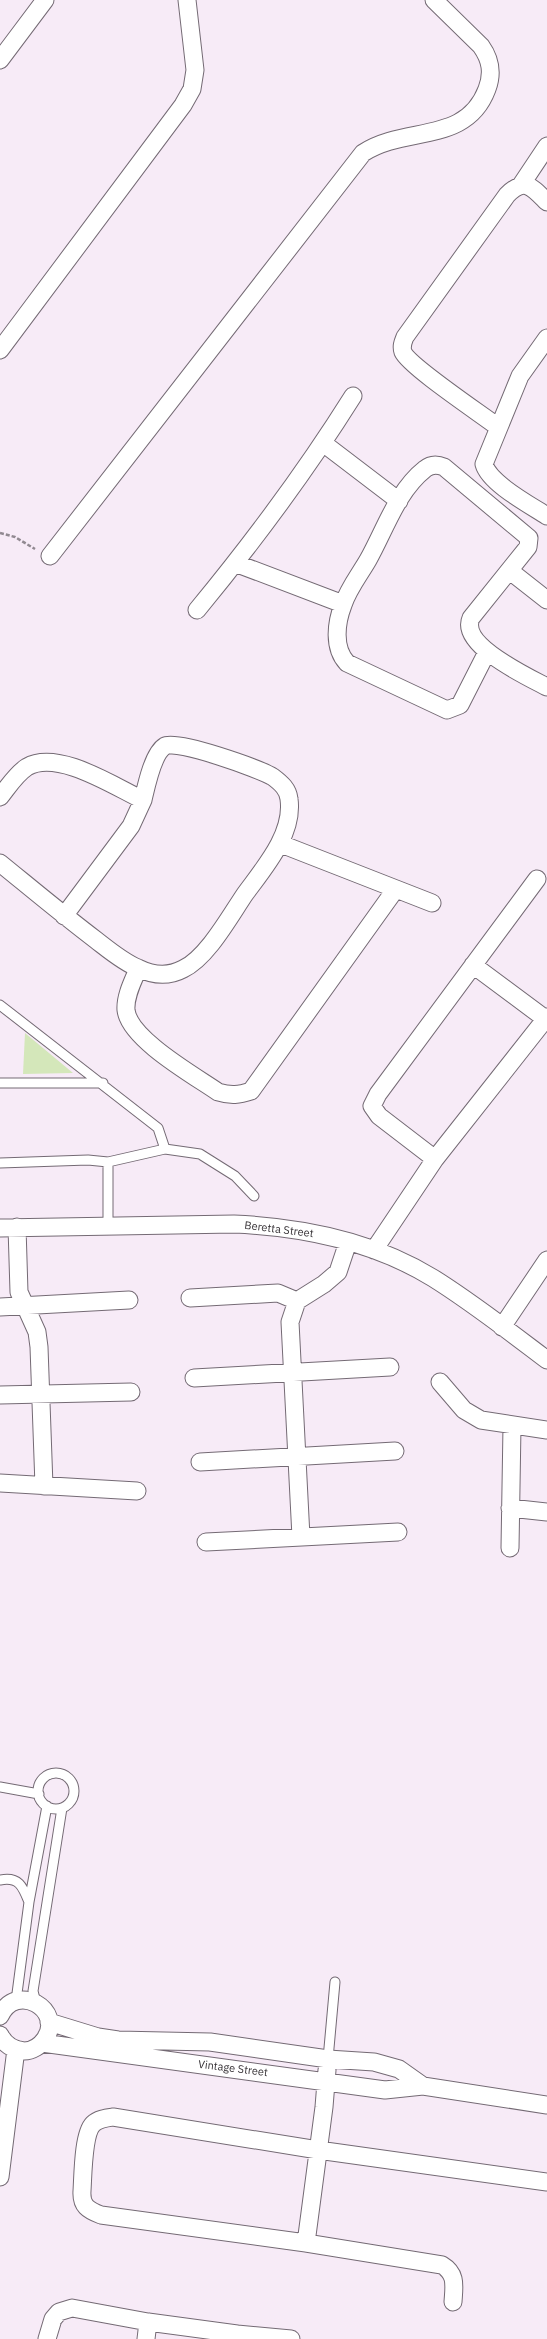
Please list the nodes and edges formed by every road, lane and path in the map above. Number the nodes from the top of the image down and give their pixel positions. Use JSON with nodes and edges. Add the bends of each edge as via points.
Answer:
{"nodes":[{"id":1,"x":46,"y":0,"type":"edge"},
{"id":2,"x":187,"y":0,"type":"edge"},
{"id":3,"x":434,"y":0,"type":"edge"},
{"id":4,"x":0,"y":60,"type":"edge"},
{"id":5,"x":547,"y":146,"type":"edge"},
{"id":6,"x":521,"y":185,"type":"junction"},
{"id":7,"x":547,"y":202,"type":"edge"},
{"id":8,"x":547,"y":338,"type":"edge"},
{"id":9,"x":0,"y":350,"type":"edge"},
{"id":10,"x":353,"y":396,"type":"dead end"},
{"id":11,"x":498,"y":427,"type":"junction"},
{"id":12,"x":323,"y":443,"type":"junction"},
{"id":13,"x":399,"y":501,"type":"junction"},
{"id":14,"x":547,"y":516,"type":"edge"},
{"id":15,"x":0,"y":533,"type":"edge"},
{"id":16,"x":50,"y":556,"type":"joint"},
{"id":17,"x":235,"y":563,"type":"junction"},
{"id":18,"x":510,"y":571,"type":"junction"},
{"id":19,"x":547,"y":600,"type":"edge"},
{"id":20,"x":343,"y":604,"type":"junction"},
{"id":21,"x":197,"y":610,"type":"dead end"},
{"id":22,"x":487,"y":652,"type":"junction"},
{"id":23,"x":547,"y":688,"type":"edge"},
{"id":24,"x":0,"y":797,"type":"edge"},
{"id":25,"x":143,"y":800,"type":"junction"},
{"id":26,"x":281,"y":844,"type":"junction"},
{"id":27,"x":0,"y":863,"type":"edge"},
{"id":28,"x":536,"y":879,"type":"dead end"},
{"id":29,"x":395,"y":890,"type":"junction"},
{"id":30,"x":432,"y":903,"type":"dead end"},
{"id":31,"x":64,"y":916,"type":"junction"},
{"id":32,"x":474,"y":965,"type":"junction"},
{"id":33,"x":138,"y":969,"type":"junction"},
{"id":34,"x":0,"y":1005,"type":"edge"},
{"id":35,"x":547,"y":1019,"type":"edge"},
{"id":36,"x":0,"y":1083,"type":"edge"},
{"id":37,"x":103,"y":1083,"type":"junction"},
{"id":38,"x":165,"y":1149,"type":"junction"},
{"id":39,"x":435,"y":1159,"type":"junction"},
{"id":40,"x":108,"y":1162,"type":"junction"},
{"id":41,"x":0,"y":1163,"type":"edge"},
{"id":42,"x":254,"y":1196,"type":"dead end"},
{"id":43,"x":108,"y":1226,"type":"junction"},
{"id":44,"x":17,"y":1227,"type":"junction"},
{"id":45,"x":0,"y":1228,"type":"edge"},
{"id":46,"x":348,"y":1242,"type":"junction"},
{"id":47,"x":374,"y":1250,"type":"junction"},
{"id":48,"x":547,"y":1260,"type":"edge"},
{"id":49,"x":190,"y":1298,"type":"dead end"},
{"id":50,"x":129,"y":1300,"type":"dead end"},
{"id":51,"x":297,"y":1301,"type":"junction"},
{"id":52,"x":24,"y":1306,"type":"junction"},
{"id":53,"x":0,"y":1307,"type":"edge"},
{"id":54,"x":502,"y":1327,"type":"junction"},
{"id":55,"x":547,"y":1360,"type":"edge"},
{"id":56,"x":390,"y":1367,"type":"dead end"},
{"id":57,"x":293,"y":1372,"type":"junction"},
{"id":58,"x":194,"y":1378,"type":"dead end"},
{"id":59,"x":440,"y":1382,"type":"dead end"},
{"id":60,"x":131,"y":1392,"type":"dead end"},
{"id":61,"x":0,"y":1395,"type":"edge"},
{"id":62,"x":41,"y":1395,"type":"junction"},
{"id":63,"x":512,"y":1426,"type":"junction"},
{"id":64,"x":547,"y":1430,"type":"edge"},
{"id":65,"x":395,"y":1451,"type":"dead end"},
{"id":66,"x":297,"y":1456,"type":"junction"},
{"id":67,"x":200,"y":1462,"type":"dead end"},
{"id":68,"x":0,"y":1483,"type":"edge"},
{"id":69,"x":44,"y":1486,"type":"junction"},
{"id":70,"x":137,"y":1491,"type":"dead end"},
{"id":71,"x":510,"y":1508,"type":"junction"},
{"id":72,"x":547,"y":1512,"type":"edge"},
{"id":73,"x":398,"y":1532,"type":"dead end"},
{"id":74,"x":301,"y":1537,"type":"junction"},
{"id":75,"x":206,"y":1542,"type":"dead end"},
{"id":76,"x":510,"y":1548,"type":"dead end"},
{"id":77,"x":0,"y":1786,"type":"edge"},
{"id":78,"x":39,"y":1794,"type":"junction"},
{"id":79,"x":47,"y":1806,"type":"junction"},
{"id":80,"x":62,"y":1808,"type":"junction"},
{"id":81,"x":0,"y":1880,"type":"edge"},
{"id":82,"x":29,"y":1902,"type":"junction"},
{"id":83,"x":335,"y":1982,"type":"dead end"},
{"id":84,"x":16,"y":2001,"type":"junction"},
{"id":85,"x":36,"y":2003,"type":"junction"},
{"id":86,"x":0,"y":2016,"type":"edge"},
{"id":87,"x":49,"y":2022,"type":"junction"},
{"id":88,"x":0,"y":2035,"type":"edge"},
{"id":89,"x":42,"y":2043,"type":"junction"},
{"id":90,"x":16,"y":2049,"type":"junction"},
{"id":91,"x":328,"y":2058,"type":"junction"},
{"id":92,"x":327,"y":2080,"type":"junction"},
{"id":93,"x":423,"y":2086,"type":"junction"},
{"id":94,"x":547,"y":2105,"type":"edge"},
{"id":95,"x":318,"y":2150,"type":"junction"},
{"id":96,"x":0,"y":2177,"type":"edge"},
{"id":97,"x":547,"y":2182,"type":"edge"},
{"id":98,"x":306,"y":2243,"type":"junction"},
{"id":99,"x":453,"y":2302,"type":"dead end"},
{"id":100,"x":148,"y":2322,"type":"junction"},
{"id":101,"x":237,"y":2336,"type":"edge"},
{"id":102,"x":47,"y":2339,"type":"edge"},
{"id":103,"x":146,"y":2339,"type":"edge"},
{"id":104,"x":291,"y":2339,"type":"edge"}],
"edges":[{"from":1,"to":4,"type":"street"},
{"from":2,"to":9,"type":"street","via":[[195,70],[192,89],[183,105]]},
{"from":3,"to":16,"type":"street","via":[[487,54],[491,78],[484,97],[474,111],[454,126],[391,140],[362,153]]},
{"from":5,"to":6,"type":"street"},
{"from":6,"to":7,"type":"street","via":[[534,189]]},
{"from":6,"to":11,"type":"street","via":[[507,195],[405,337],[402,346],[403,352],[415,365]]},
{"from":8,"to":11,"type":"street","via":[[520,376]]},
{"from":10,"to":12,"type":"street"},
{"from":11,"to":14,"type":"street","via":[[486,457],[486,469],[494,480]]},
{"from":12,"to":13,"type":"street"},
{"from":12,"to":17,"type":"street"},
{"from":13,"to":18,"type":"street","via":[[415,478],[426,468],[435,464],[444,467],[529,538],[528,547]]},
{"from":13,"to":20,"type":"street"},
{"from":15,"to":16,"type":"path","via":[[15,537]]},
{"from":17,"to":20,"type":"street"},
{"from":17,"to":21,"type":"street"},
{"from":18,"to":19,"type":"street"},
{"from":18,"to":22,"type":"street","via":[[468,624],[473,636]]},
{"from":20,"to":22,"type":"street","via":[[337,636],[339,652],[347,663],[447,710],[460,705]]},
{"from":22,"to":23,"type":"street"},
{"from":24,"to":25,"type":"street","via":[[13,780],[28,767],[55,762],[75,768]]},
{"from":25,"to":26,"type":"street","via":[[159,752],[165,746],[174,743],[203,750],[271,776],[282,784],[289,799],[289,810]]},
{"from":25,"to":31,"type":"street","via":[[131,826]]},
{"from":26,"to":29,"type":"street"},
{"from":26,"to":33,"type":"street","via":[[209,946],[194,962],[185,969],[171,974]]},
{"from":27,"to":31,"type":"street"},
{"from":28,"to":32,"type":"street"},
{"from":29,"to":30,"type":"street"},
{"from":29,"to":33,"type":"street","via":[[251,1090],[240,1095],[218,1092],[155,1047],[130,1023],[126,1000]]},
{"from":31,"to":33,"type":"street"},
{"from":32,"to":35,"type":"street"},
{"from":32,"to":39,"type":"street","via":[[378,1094],[372,1106],[379,1116]]},
{"from":34,"to":37,"type":"lane"},
{"from":35,"to":39,"type":"street"},
{"from":36,"to":37,"type":"lane"},
{"from":37,"to":38,"type":"lane","via":[[158,1128]]},
{"from":38,"to":40,"type":"lane"},
{"from":38,"to":42,"type":"lane","via":[[200,1154],[235,1176]]},
{"from":39,"to":47,"type":"street"},
{"from":40,"to":41,"type":"lane","via":[[88,1160]]},
{"from":40,"to":43,"type":"lane"},
{"from":43,"to":44,"type":"street","name":"Beretta Street"},
{"from":43,"to":46,"type":"street","name":"Beretta Street","via":[[267,1226],[303,1230]]},
{"from":44,"to":45,"type":"street","name":"Beretta Street"},
{"from":44,"to":52,"type":"street","via":[[19,1292]]},
{"from":46,"to":47,"type":"street","name":"Beretta Street"},
{"from":46,"to":51,"type":"street","via":[[338,1272]]},
{"from":47,"to":54,"type":"street","name":"Beretta Street","via":[[433,1278]]},
{"from":48,"to":54,"type":"street"},
{"from":49,"to":51,"type":"street","via":[[278,1293]]},
{"from":50,"to":52,"type":"street"},
{"from":51,"to":57,"type":"street","via":[[290,1322]]},
{"from":52,"to":53,"type":"street"},
{"from":52,"to":62,"type":"street","via":[[37,1332]]},
{"from":54,"to":55,"type":"street","name":"Beretta Street"},
{"from":56,"to":57,"type":"street"},
{"from":57,"to":58,"type":"street"},
{"from":57,"to":66,"type":"street"},
{"from":59,"to":63,"type":"street","via":[[472,1416]]},
{"from":60,"to":62,"type":"street"},
{"from":61,"to":62,"type":"street"},
{"from":62,"to":69,"type":"street"},
{"from":63,"to":64,"type":"street"},
{"from":63,"to":71,"type":"street"},
{"from":65,"to":66,"type":"street"},
{"from":66,"to":67,"type":"street"},
{"from":66,"to":74,"type":"street"},
{"from":68,"to":69,"type":"street"},
{"from":69,"to":70,"type":"street"},
{"from":71,"to":72,"type":"street"},
{"from":71,"to":76,"type":"street"},
{"from":73,"to":74,"type":"street"},
{"from":74,"to":75,"type":"street"},
{"from":77,"to":78,"type":"lane"},
{"from":78,"to":79,"type":"lane"},
{"from":78,"to":80,"type":"lane","via":[[40,1783],[47,1776],[66,1776],[73,1784],[74,1795]]},
{"from":79,"to":80,"type":"lane"},
{"from":79,"to":82,"type":"lane"},
{"from":80,"to":85,"type":"lane","via":[[33,1991]]},
{"from":81,"to":82,"type":"lane","via":[[10,1878],[19,1883]]},
{"from":82,"to":84,"type":"lane"},
{"from":83,"to":91,"type":"lane"},
{"from":84,"to":85,"type":"street"},
{"from":84,"to":86,"type":"street","via":[[8,2005]]},
{"from":85,"to":87,"type":"street","via":[[46,2012]]},
{"from":87,"to":89,"type":"street","via":[[47,2036]]},
{"from":87,"to":91,"type":"street","name":"Vintage Street","via":[[111,2039],[210,2042]]},
{"from":88,"to":90,"type":"street"},
{"from":89,"to":90,"type":"street","via":[[28,2051]]},
{"from":89,"to":92,"type":"street","name":"Vintage Street"},
{"from":90,"to":96,"type":"street"},
{"from":91,"to":92,"type":"street"},
{"from":91,"to":93,"type":"street","name":"Vintage Street","via":[[374,2062],[399,2069]]},
{"from":92,"to":93,"type":"street","name":"Vintage Street","via":[[385,2090]]},
{"from":92,"to":95,"type":"street"},
{"from":93,"to":94,"type":"street","name":"Vintage Street"},
{"from":95,"to":97,"type":"street"},
{"from":95,"to":98,"type":"street"},
{"from":95,"to":98,"type":"street","via":[[113,2117],[100,2119],[92,2125],[88,2134],[81,2199],[88,2210],[101,2215]]},
{"from":98,"to":99,"type":"street","via":[[442,2265],[449,2269],[454,2280]]},
{"from":100,"to":101,"type":"street"},
{"from":100,"to":102,"type":"street","via":[[72,2308],[58,2312]]},
{"from":100,"to":103,"type":"street"},
{"from":101,"to":104,"type":"street"}]}
